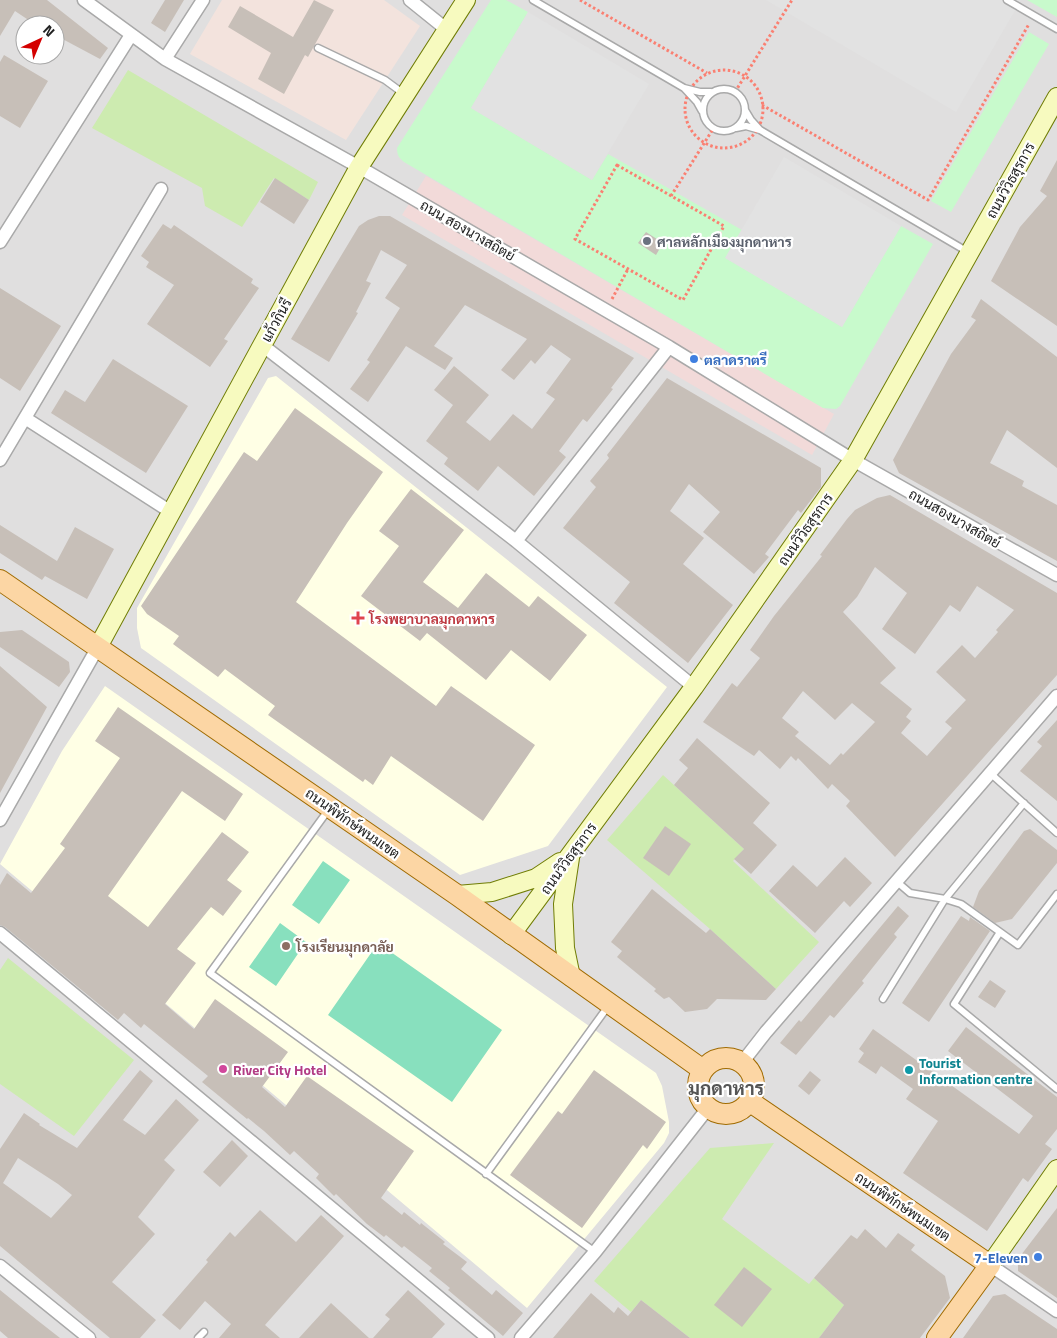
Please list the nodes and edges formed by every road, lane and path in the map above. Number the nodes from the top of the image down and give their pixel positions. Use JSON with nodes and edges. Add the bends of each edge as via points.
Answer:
{"nodes":[{"id":1,"x":84,"y":0,"type":"edge"},
{"id":2,"x":203,"y":0,"type":"edge"},
{"id":3,"x":410,"y":0,"type":"edge"},
{"id":4,"x":466,"y":0,"type":"edge"},
{"id":5,"x":533,"y":0,"type":"edge"},
{"id":6,"x":580,"y":0,"type":"edge"},
{"id":7,"x":792,"y":0,"type":"edge"},
{"id":8,"x":1007,"y":0,"type":"edge"},
{"id":9,"x":1034,"y":16,"type":"junction"},
{"id":10,"x":1057,"y":29,"type":"edge"},
{"id":11,"x":446,"y":30,"type":"junction"},
{"id":12,"x":130,"y":35,"type":"junction"},
{"id":13,"x":318,"y":48,"type":"dead end"},
{"id":14,"x":165,"y":59,"type":"junction"},
{"id":15,"x":708,"y":73,"type":"junction"},
{"id":16,"x":744,"y":76,"type":"junction"},
{"id":17,"x":687,"y":90,"type":"junction"},
{"id":18,"x":712,"y":92,"type":"junction"},
{"id":19,"x":734,"y":92,"type":"junction"},
{"id":20,"x":404,"y":94,"type":"junction"},
{"id":21,"x":1057,"y":96,"type":"edge"},
{"id":22,"x":762,"y":105,"type":"junction"},
{"id":23,"x":745,"y":110,"type":"junction"},
{"id":24,"x":702,"y":112,"type":"junction"},
{"id":25,"x":713,"y":129,"type":"junction"},
{"id":26,"x":734,"y":129,"type":"junction"},
{"id":27,"x":758,"y":129,"type":"junction"},
{"id":28,"x":704,"y":144,"type":"junction"},
{"id":29,"x":359,"y":167,"type":"junction"},
{"id":30,"x":161,"y":189,"type":"dead end"},
{"id":31,"x":671,"y":196,"type":"junction"},
{"id":32,"x":0,"y":242,"type":"edge"},
{"id":33,"x":969,"y":253,"type":"junction"},
{"id":34,"x":628,"y":269,"type":"junction"},
{"id":35,"x":606,"y":310,"type":"junction"},
{"id":36,"x":262,"y":346,"type":"junction"},
{"id":37,"x":669,"y":347,"type":"junction"},
{"id":38,"x":25,"y":418,"type":"junction"},
{"id":39,"x":0,"y":460,"type":"edge"},
{"id":40,"x":853,"y":460,"type":"junction"},
{"id":41,"x":171,"y":512,"type":"junction"},
{"id":42,"x":516,"y":541,"type":"junction"},
{"id":43,"x":1057,"y":575,"type":"edge"},
{"id":44,"x":0,"y":580,"type":"edge"},
{"id":45,"x":98,"y":647,"type":"junction"},
{"id":46,"x":694,"y":686,"type":"junction"},
{"id":47,"x":1056,"y":701,"type":"edge"},
{"id":48,"x":990,"y":773,"type":"junction"},
{"id":49,"x":1024,"y":804,"type":"junction"},
{"id":50,"x":330,"y":807,"type":"junction"},
{"id":51,"x":0,"y":820,"type":"edge"},
{"id":52,"x":1057,"y":833,"type":"edge"},
{"id":53,"x":570,"y":855,"type":"junction"},
{"id":54,"x":896,"y":881,"type":"junction"},
{"id":55,"x":1057,"y":894,"type":"edge"},
{"id":56,"x":457,"y":895,"type":"junction"},
{"id":57,"x":945,"y":899,"type":"junction"},
{"id":58,"x":1000,"y":932,"type":"junction"},
{"id":59,"x":0,"y":933,"type":"edge"},
{"id":60,"x":511,"y":935,"type":"junction"},
{"id":61,"x":571,"y":977,"type":"junction"},
{"id":62,"x":882,"y":1000,"type":"dead end"},
{"id":63,"x":610,"y":1004,"type":"junction"},
{"id":64,"x":741,"y":1064,"type":"junction"},
{"id":65,"x":703,"y":1070,"type":"junction"},
{"id":66,"x":1057,"y":1089,"type":"edge"},
{"id":67,"x":749,"y":1101,"type":"junction"},
{"id":68,"x":708,"y":1108,"type":"junction"},
{"id":69,"x":1057,"y":1169,"type":"edge"},
{"id":70,"x":486,"y":1174,"type":"junction"},
{"id":71,"x":594,"y":1252,"type":"junction"},
{"id":72,"x":990,"y":1265,"type":"junction"},
{"id":73,"x":0,"y":1266,"type":"edge"},
{"id":74,"x":1057,"y":1312,"type":"edge"},
{"id":75,"x":204,"y":1332,"type":"dead end"},
{"id":76,"x":89,"y":1338,"type":"edge"},
{"id":77,"x":198,"y":1338,"type":"edge"},
{"id":78,"x":488,"y":1338,"type":"edge"},
{"id":79,"x":521,"y":1338,"type":"edge"},
{"id":80,"x":936,"y":1338,"type":"edge"}],
"edges":[{"from":1,"to":12,"type":"street","name":"ถนน สองนางสถิตย์"},
{"from":2,"to":14,"type":"street"},
{"from":3,"to":11,"type":"street"},
{"from":4,"to":11,"type":"main road","name":"แก้วกินรี"},
{"from":5,"to":17,"type":"lane"},
{"from":6,"to":15,"type":"path"},
{"from":7,"to":16,"type":"path"},
{"from":8,"to":9,"type":"lane"},
{"from":9,"to":10,"type":"lane"},
{"from":9,"to":22,"type":"path","via":[[928,200]]},
{"from":11,"to":20,"type":"main road","name":"แก้วกินรี"},
{"from":12,"to":14,"type":"street","name":"ถนน สองนางสถิตย์"},
{"from":12,"to":32,"type":"street"},
{"from":13,"to":20,"type":"lane","via":[[385,80]]},
{"from":14,"to":29,"type":"street","name":"ถนน สองนางสถิตย์"},
{"from":15,"to":16,"type":"path","via":[[733,71]]},
{"from":15,"to":17,"type":"path"},
{"from":16,"to":19,"type":"path"},
{"from":16,"to":22,"type":"path","via":[[761,96]]},
{"from":17,"to":18,"type":"lane"},
{"from":17,"to":24,"type":"lane"},
{"from":17,"to":28,"type":"path","via":[[685,113],[688,125]]},
{"from":18,"to":19,"type":"lane","via":[[722,89]]},
{"from":18,"to":24,"type":"lane","via":[[705,99]]},
{"from":19,"to":23,"type":"lane","via":[[740,96]]},
{"from":20,"to":29,"type":"main road","name":"แก้วกินรี"},
{"from":21,"to":33,"type":"main road","name":"ถนนวิวิธสุรการ"},
{"from":22,"to":27,"type":"path"},
{"from":23,"to":26,"type":"lane","via":[[744,118]]},
{"from":23,"to":27,"type":"lane"},
{"from":24,"to":25,"type":"lane"},
{"from":25,"to":26,"type":"lane"},
{"from":25,"to":28,"type":"path"},
{"from":26,"to":27,"type":"lane","via":[[746,126]]},
{"from":27,"to":28,"type":"path","via":[[743,143],[731,148]]},
{"from":27,"to":33,"type":"lane"},
{"from":28,"to":31,"type":"path"},
{"from":29,"to":35,"type":"street","name":"ถนน สองนางสถิตย์"},
{"from":29,"to":36,"type":"main road","name":"แก้วกินรี"},
{"from":30,"to":38,"type":"street"},
{"from":31,"to":34,"type":"path","via":[[616,165],[575,239]]},
{"from":31,"to":34,"type":"path","via":[[724,226],[683,300]]},
{"from":33,"to":40,"type":"main road","name":"ถนนวิวิธสุรการ"},
{"from":34,"to":35,"type":"path"},
{"from":35,"to":37,"type":"street","name":"ถนน สองนางสถิตย์"},
{"from":36,"to":41,"type":"main road","name":"แก้วกินรี"},
{"from":36,"to":42,"type":"street"},
{"from":37,"to":40,"type":"street","name":"ถนน สองนางสถิตย์"},
{"from":37,"to":42,"type":"street"},
{"from":38,"to":39,"type":"street"},
{"from":38,"to":41,"type":"street"},
{"from":40,"to":43,"type":"street","name":"ถนนสองนางสถิตย์"},
{"from":40,"to":46,"type":"main road","name":"ถนนวิวิธสุรการ"},
{"from":41,"to":45,"type":"main road","name":"แก้วกินรี"},
{"from":42,"to":46,"type":"street"},
{"from":44,"to":45,"type":"main road","name":"ถนนพิทักษ์พนมเขต"},
{"from":45,"to":50,"type":"main road","name":"ถนนพิทักษ์พนมเขต"},
{"from":45,"to":51,"type":"street"},
{"from":46,"to":53,"type":"main road","name":"ถนนวิวิธสุรการ"},
{"from":47,"to":48,"type":"street"},
{"from":48,"to":49,"type":"lane"},
{"from":48,"to":54,"type":"street"},
{"from":49,"to":52,"type":"lane"},
{"from":49,"to":57,"type":"lane"},
{"from":50,"to":56,"type":"main road","name":"ถนนพิทักษ์พนมเขต"},
{"from":50,"to":70,"type":"lane","via":[[210,974]]},
{"from":53,"to":56,"type":"main road","via":[[536,878],[492,892]]},
{"from":53,"to":60,"type":"main road","name":"ถนนวิวิธสุรการ"},
{"from":53,"to":61,"type":"main road","via":[[563,904],[565,948]]},
{"from":54,"to":57,"type":"lane","via":[[910,893]]},
{"from":54,"to":64,"type":"street"},
{"from":55,"to":58,"type":"lane","via":[[1018,945]]},
{"from":56,"to":60,"type":"main road","name":"ถนนพิทักษ์พนมเขต"},
{"from":57,"to":58,"type":"lane","via":[[961,904]]},
{"from":57,"to":62,"type":"lane"},
{"from":58,"to":66,"type":"lane","via":[[954,1004]]},
{"from":59,"to":78,"type":"street"},
{"from":60,"to":61,"type":"main road","name":"ถนนพิทักษ์พนมเขต"},
{"from":61,"to":63,"type":"main road","name":"ถนนพิทักษ์พนมเขต"},
{"from":63,"to":65,"type":"main road","name":"ถนนพิทักษ์พนมเขต"},
{"from":63,"to":70,"type":"lane"},
{"from":64,"to":65,"type":"main road","via":[[724,1058],[715,1060]]},
{"from":64,"to":67,"type":"main road","via":[[751,1074],[753,1084]]},
{"from":65,"to":68,"type":"main road","via":[[698,1085],[699,1095]]},
{"from":67,"to":68,"type":"main road","via":[[738,1112],[727,1114]]},
{"from":67,"to":72,"type":"main road","name":"ถนนพิทักษ์พนมเขต"},
{"from":68,"to":71,"type":"street"},
{"from":69,"to":72,"type":"main road"},
{"from":70,"to":71,"type":"lane"},
{"from":71,"to":79,"type":"street"},
{"from":72,"to":74,"type":"street","name":"ถนนพิทักษ์พนมเขต"},
{"from":72,"to":80,"type":"main road"},
{"from":73,"to":76,"type":"street"},
{"from":75,"to":77,"type":"lane"}]}
